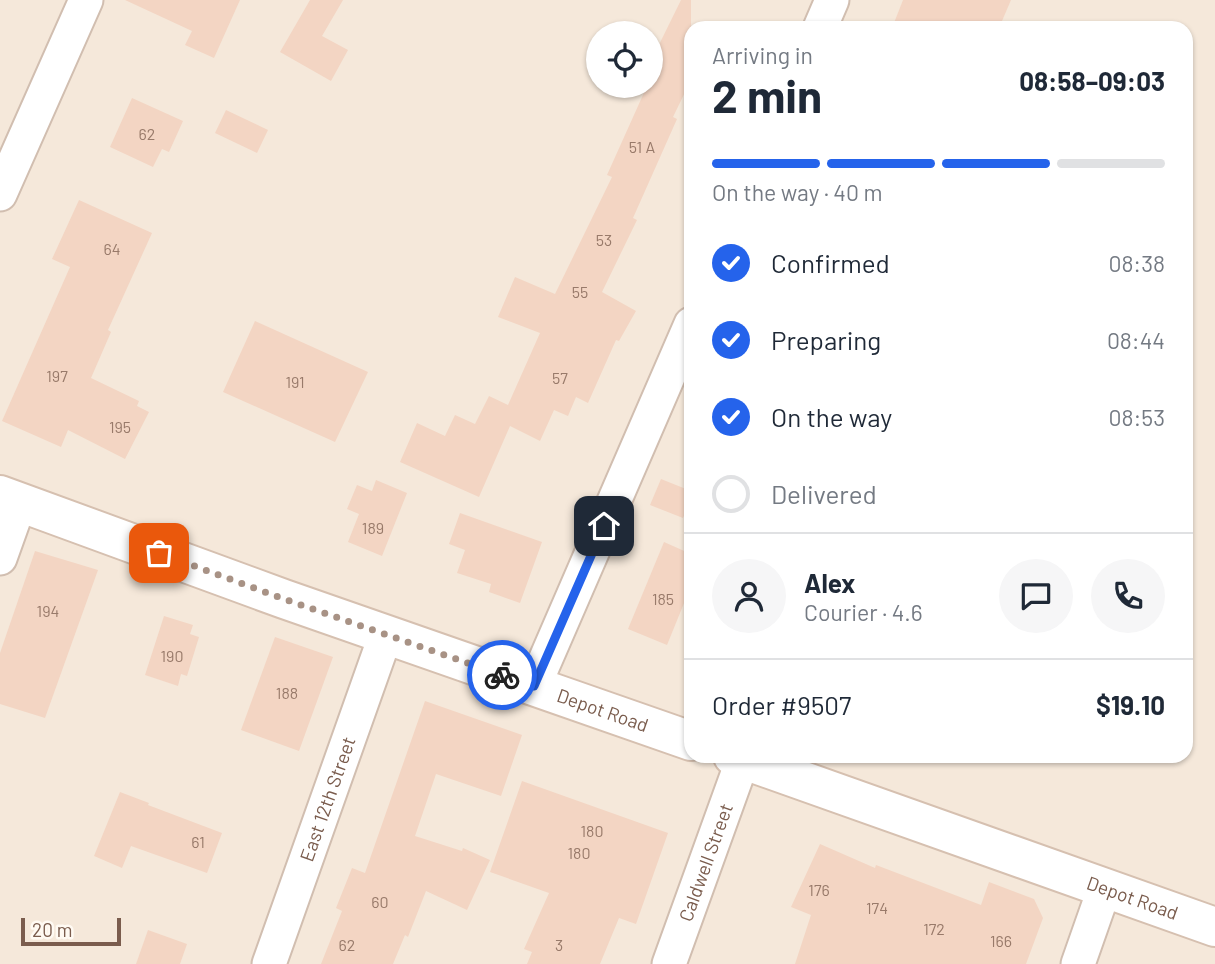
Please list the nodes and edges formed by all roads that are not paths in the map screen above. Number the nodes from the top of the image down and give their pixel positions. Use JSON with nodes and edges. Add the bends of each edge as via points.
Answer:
{"nodes":[{"id":1,"x":86,"y":0,"type":"edge"},
{"id":2,"x":832,"y":0,"type":"edge"},
{"id":3,"x":823,"y":21,"type":"edge"},
{"id":4,"x":0,"y":194,"type":"edge"},
{"id":5,"x":684,"y":340,"type":"edge"},
{"id":6,"x":10,"y":498,"type":"edge"},
{"id":7,"x":0,"y":558,"type":"edge"},
{"id":8,"x":386,"y":634,"type":"junction"},
{"id":9,"x":534,"y":686,"type":"junction"},
{"id":10,"x":684,"y":739,"type":"edge"},
{"id":11,"x":736,"y":763,"type":"edge"},
{"id":12,"x":752,"y":763,"type":"edge"},
{"id":13,"x":1105,"y":887,"type":"junction"},
{"id":14,"x":1215,"y":927,"type":"edge"},
{"id":15,"x":269,"y":964,"type":"edge"},
{"id":16,"x":669,"y":964,"type":"edge"},
{"id":17,"x":1078,"y":964,"type":"edge"}],
"edges":[{"from":1,"to":4,"type":"street"},
{"from":2,"to":3,"type":"street"},
{"from":5,"to":9,"type":"street"},
{"from":6,"to":7,"type":"street"},
{"from":6,"to":8,"type":"street","name":"Depot Road"},
{"from":8,"to":9,"type":"street","name":"Depot Road"},
{"from":8,"to":15,"type":"street","name":"East 12th Street"},
{"from":9,"to":10,"type":"street","name":"Depot Road"},
{"from":11,"to":16,"type":"street","name":"Caldwell Street"},
{"from":12,"to":13,"type":"street","name":"Depot Road"},
{"from":13,"to":14,"type":"street","name":"Depot Road"},
{"from":13,"to":17,"type":"street"}]}
